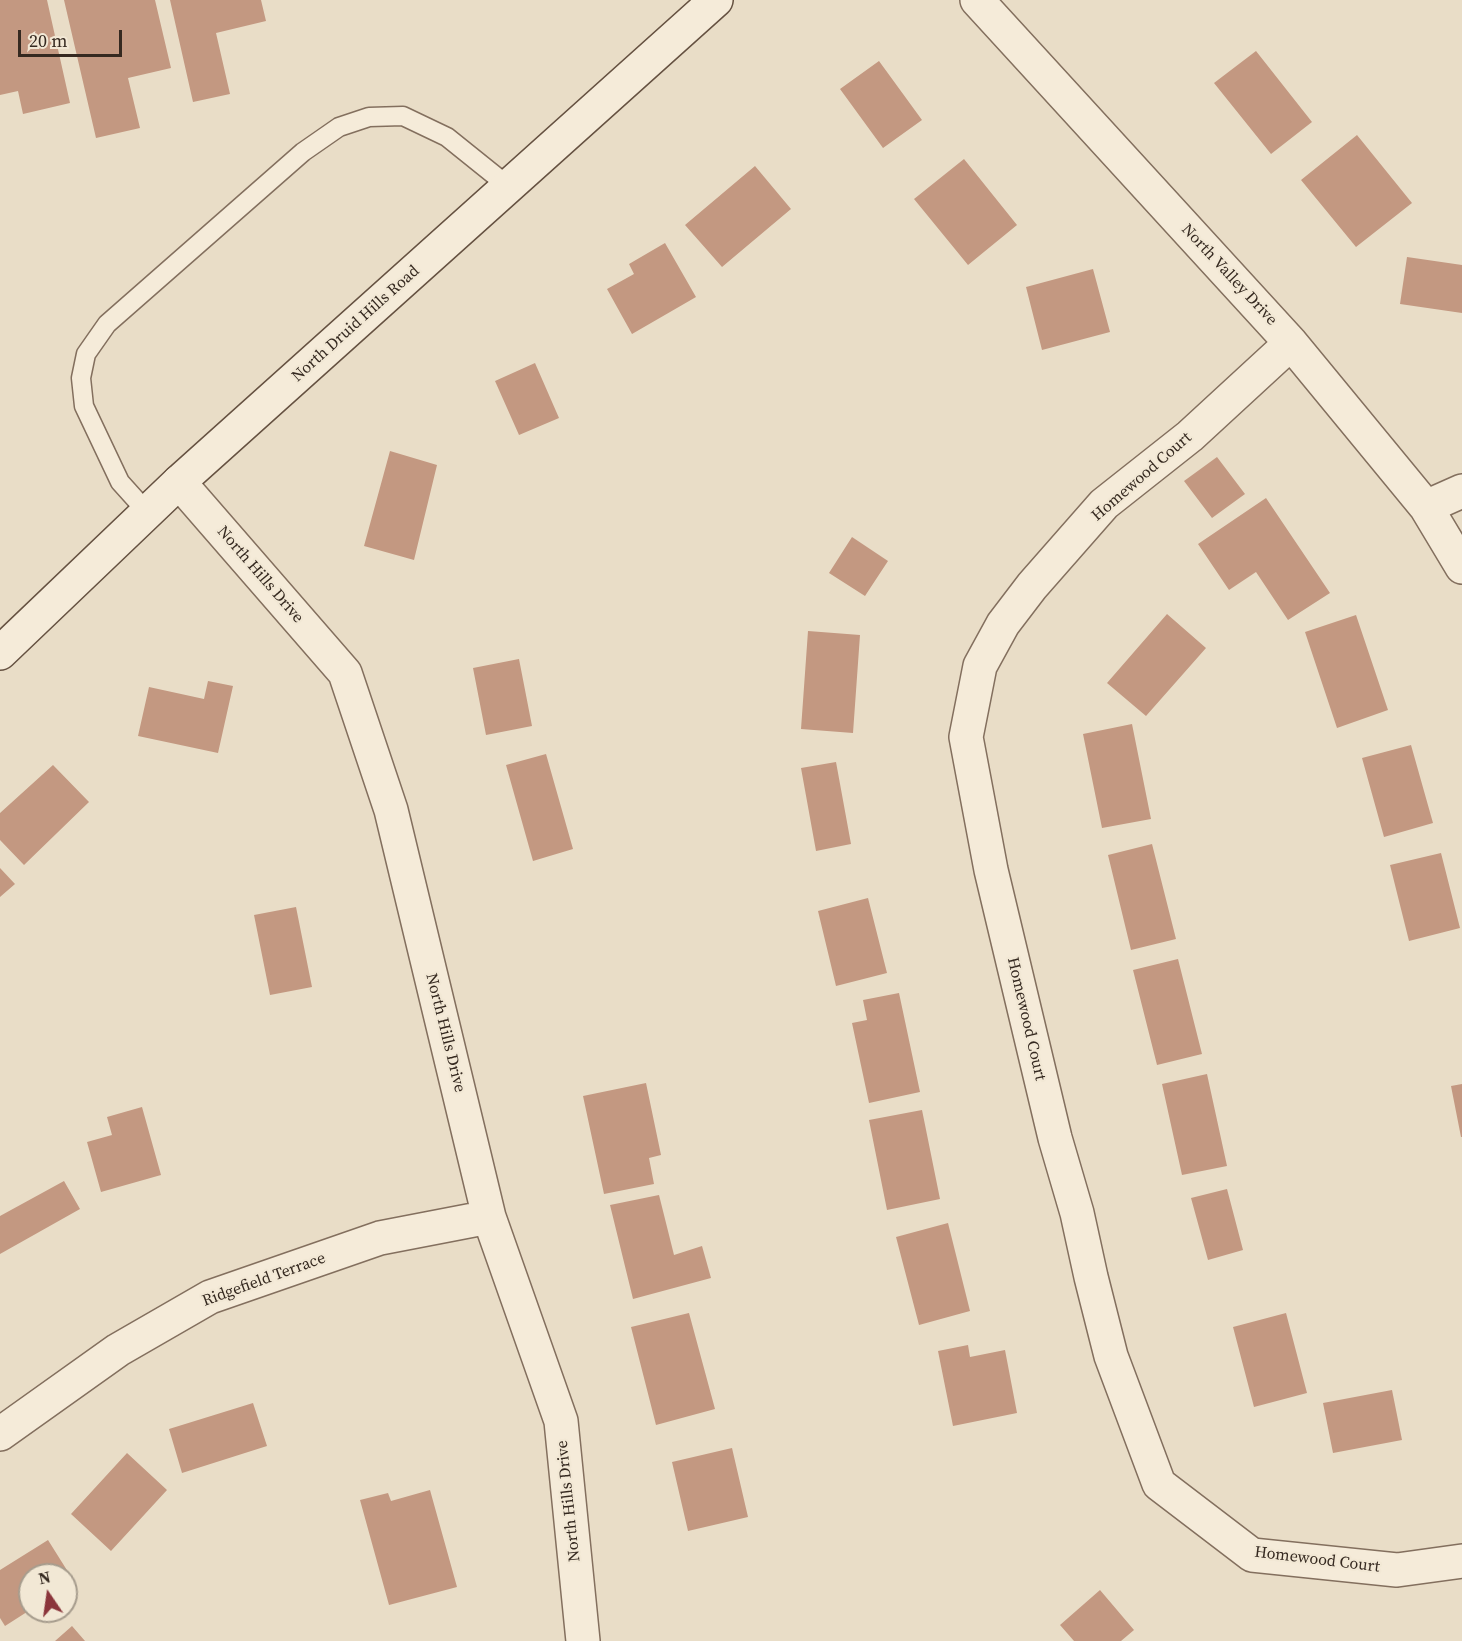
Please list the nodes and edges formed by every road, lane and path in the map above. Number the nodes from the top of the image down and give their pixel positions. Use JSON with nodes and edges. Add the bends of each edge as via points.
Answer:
{"nodes":[{"id":1,"x":716,"y":0,"type":"edge"},
{"id":2,"x":977,"y":0,"type":"edge"},
{"id":3,"x":508,"y":186,"type":"junction"},
{"id":4,"x":1291,"y":343,"type":"junction"},
{"id":5,"x":180,"y":482,"type":"junction"},
{"id":6,"x":1462,"y":491,"type":"edge"},
{"id":7,"x":1426,"y":507,"type":"junction"},
{"id":8,"x":147,"y":512,"type":"junction"},
{"id":9,"x":1462,"y":567,"type":"edge"},
{"id":10,"x":0,"y":653,"type":"edge"},
{"id":11,"x":489,"y":1217,"type":"junction"},
{"id":12,"x":0,"y":1434,"type":"edge"},
{"id":13,"x":1462,"y":1562,"type":"edge"},
{"id":14,"x":583,"y":1641,"type":"edge"}],
"edges":[{"from":1,"to":3,"type":"street","name":"North Druid Hills Road"},
{"from":2,"to":4,"type":"street","name":"North Valley Drive"},
{"from":3,"to":5,"type":"street","name":"North Druid Hills Road"},
{"from":3,"to":8,"type":"lane","via":[[447,137],[403,116],[369,117],[339,127],[303,152],[107,324],[86,354],[81,378],[84,406],[120,482]]},
{"from":4,"to":7,"type":"street","name":"North Valley Drive"},
{"from":4,"to":13,"type":"street","name":"Homewood Court","via":[[1190,436],[1104,504],[1032,586],[1003,624],[980,666],[966,737],[991,870],[1090,1277],[1111,1356],[1159,1484],[1252,1555],[1397,1570]]},
{"from":5,"to":8,"type":"street","name":"North Druid Hills Road"},
{"from":5,"to":11,"type":"street","name":"North Hills Drive","via":[[345,673],[391,810]]},
{"from":6,"to":7,"type":"street"},
{"from":7,"to":9,"type":"street","name":"North Valley Drive"},
{"from":8,"to":10,"type":"street","name":"North Druid Hills Road"},
{"from":11,"to":12,"type":"street","name":"Ridgefield Terrace","via":[[380,1238],[210,1297],[118,1350]]},
{"from":11,"to":14,"type":"street","name":"North Hills Drive","via":[[561,1421]]}]}
